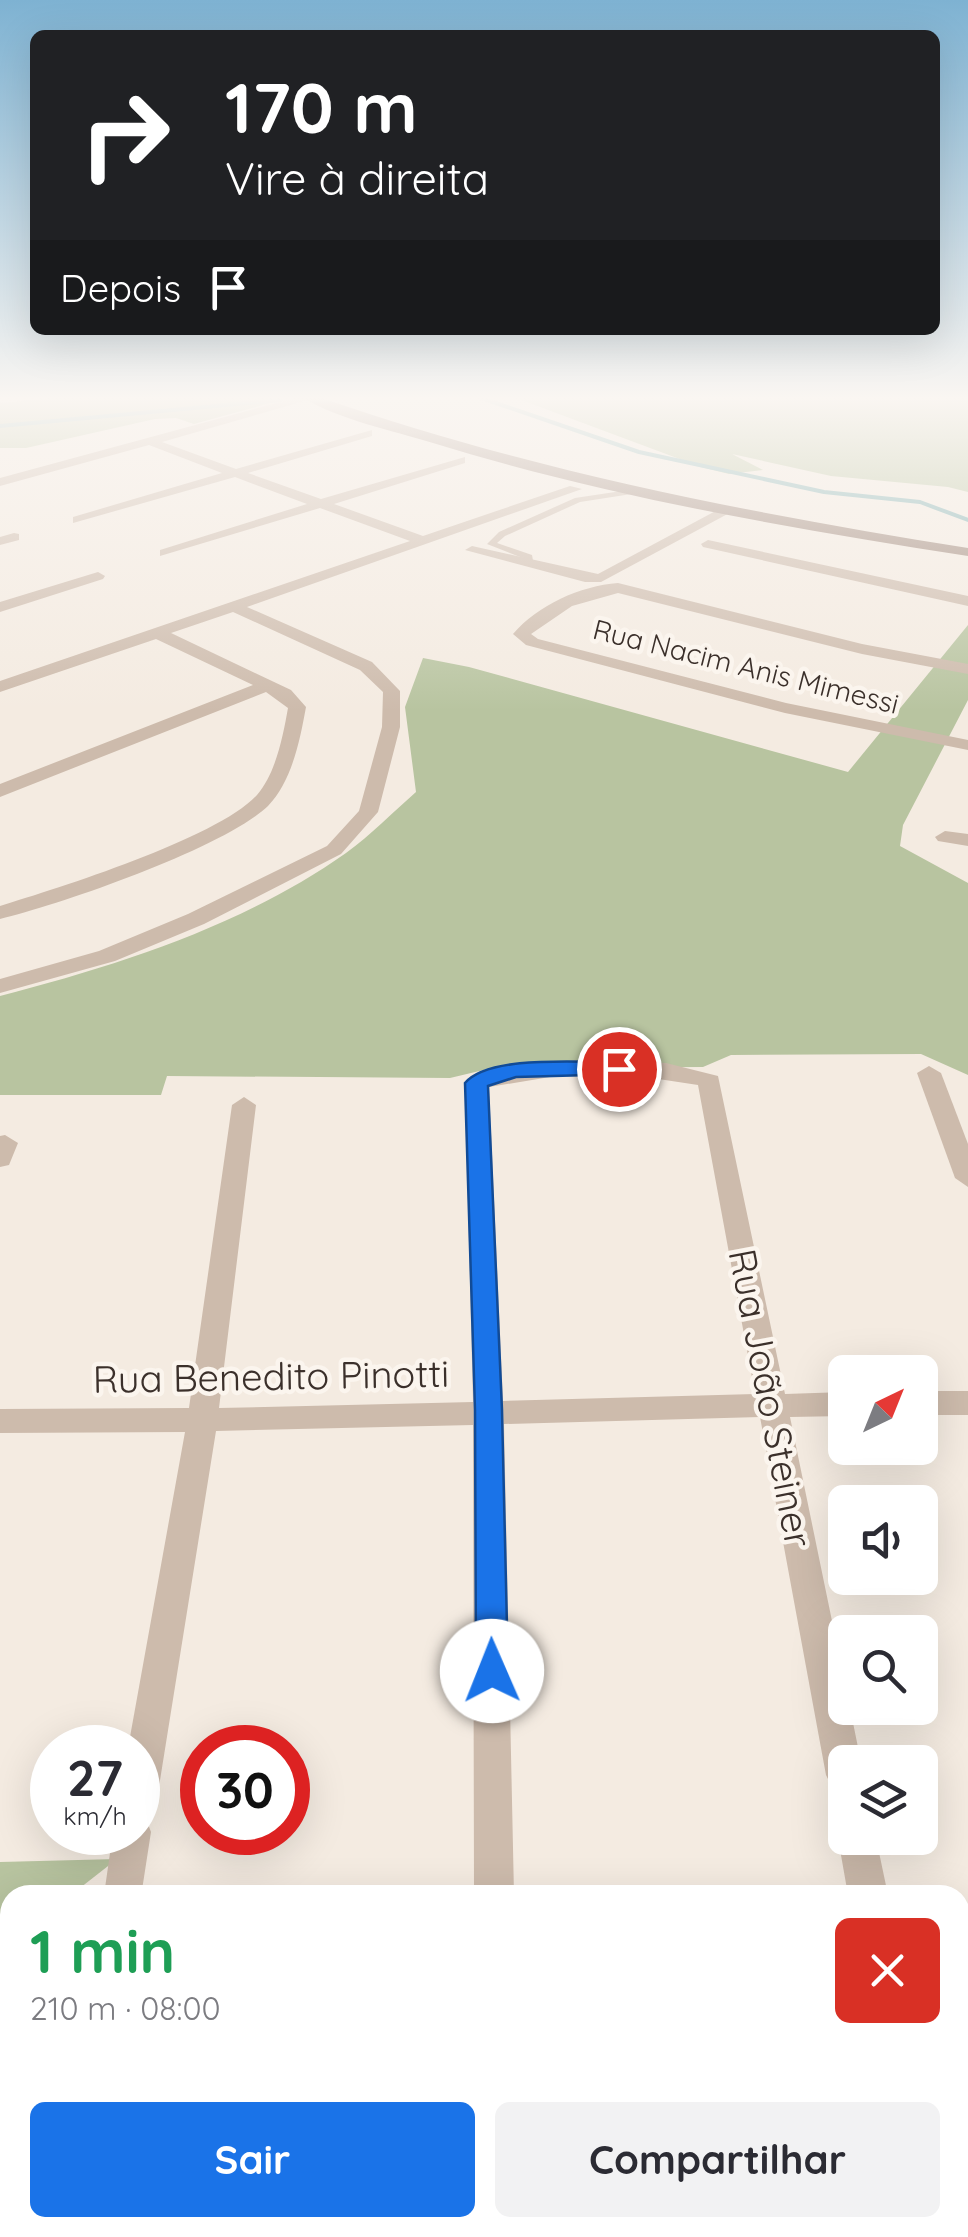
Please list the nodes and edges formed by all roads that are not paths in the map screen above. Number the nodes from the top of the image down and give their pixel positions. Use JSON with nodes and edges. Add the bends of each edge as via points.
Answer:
{"nodes":[{"id":1,"x":134,"y":502,"type":"edge"},
{"id":2,"x":310,"y":502,"type":"edge"},
{"id":3,"x":331,"y":502,"type":"edge"},
{"id":4,"x":537,"y":502,"type":"edge"},
{"id":5,"x":573,"y":502,"type":"edge"},
{"id":6,"x":710,"y":502,"type":"edge"},
{"id":7,"x":320,"y":506,"type":"junction"},
{"id":8,"x":732,"y":507,"type":"junction"},
{"id":9,"x":78,"y":520,"type":"dead end"},
{"id":10,"x":425,"y":542,"type":"junction"},
{"id":11,"x":968,"y":542,"type":"edge"},
{"id":12,"x":708,"y":544,"type":"dead end"},
{"id":13,"x":472,"y":550,"type":"dead end"},
{"id":14,"x":968,"y":552,"type":"edge"},
{"id":15,"x":165,"y":554,"type":"dead end"},
{"id":16,"x":532,"y":564,"type":"junction"},
{"id":17,"x":98,"y":576,"type":"dead end"},
{"id":18,"x":968,"y":602,"type":"edge"},
{"id":19,"x":232,"y":606,"type":"junction"},
{"id":20,"x":0,"y":607,"type":"edge"},
{"id":21,"x":157,"y":633,"type":"junction"},
{"id":22,"x":968,"y":669,"type":"edge"},
{"id":23,"x":268,"y":686,"type":"junction"},
{"id":24,"x":0,"y":687,"type":"edge"},
{"id":25,"x":968,"y":746,"type":"edge"},
{"id":26,"x":0,"y":769,"type":"edge"},
{"id":27,"x":22,"y":782,"type":"junction"},
{"id":28,"x":0,"y":791,"type":"edge"},
{"id":29,"x":945,"y":836,"type":"dead end"},
{"id":30,"x":968,"y":840,"type":"edge"},
{"id":31,"x":0,"y":913,"type":"edge"},
{"id":32,"x":0,"y":986,"type":"edge"},
{"id":33,"x":929,"y":1073,"type":"dead end"},
{"id":34,"x":244,"y":1104,"type":"dead end"},
{"id":35,"x":968,"y":1178,"type":"edge"},
{"id":36,"x":968,"y":1402,"type":"edge"},
{"id":37,"x":938,"y":1403,"type":"edge"},
{"id":38,"x":828,"y":1404,"type":"edge"},
{"id":39,"x":773,"y":1406,"type":"junction"},
{"id":40,"x":488,"y":1410,"type":"junction"},
{"id":41,"x":0,"y":1421,"type":"edge"},
{"id":42,"x":202,"y":1422,"type":"junction"},
{"id":43,"x":151,"y":1725,"type":"edge"},
{"id":44,"x":839,"y":1745,"type":"edge"},
{"id":45,"x":128,"y":1855,"type":"edge"},
{"id":46,"x":860,"y":1855,"type":"edge"},
{"id":47,"x":123,"y":1885,"type":"edge"},
{"id":48,"x":494,"y":1885,"type":"edge"},
{"id":49,"x":866,"y":1885,"type":"edge"}],
"edges":[{"from":1,"to":9,"type":"street"},
{"from":2,"to":7,"type":"street"},
{"from":3,"to":7,"type":"street"},
{"from":4,"to":10,"type":"street"},
{"from":5,"to":16,"type":"lane","via":[[491,544]]},
{"from":6,"to":8,"type":"street"},
{"from":7,"to":10,"type":"street"},
{"from":7,"to":15,"type":"street"},
{"from":8,"to":11,"type":"street"},
{"from":8,"to":14,"type":"street"},
{"from":8,"to":16,"type":"street","via":[[601,578]]},
{"from":10,"to":19,"type":"street"},
{"from":12,"to":18,"type":"street"},
{"from":13,"to":16,"type":"street"},
{"from":17,"to":20,"type":"street"},
{"from":19,"to":21,"type":"street"},
{"from":19,"to":32,"type":"street","via":[[366,666],[391,691],[391,727],[368,812],[334,850],[196,919],[107,956]]},
{"from":21,"to":23,"type":"street"},
{"from":21,"to":24,"type":"street"},
{"from":22,"to":25,"type":"street","name":"Rua Nacim Anis Mimessi","via":[[611,587],[521,636],[730,694]]},
{"from":23,"to":27,"type":"street"},
{"from":23,"to":31,"type":"street","via":[[297,707],[262,801],[130,867]]},
{"from":26,"to":27,"type":"street"},
{"from":27,"to":28,"type":"street"},
{"from":29,"to":30,"type":"street"},
{"from":33,"to":35,"type":"street"},
{"from":34,"to":42,"type":"street"},
{"from":36,"to":37,"type":"street"},
{"from":38,"to":39,"type":"street","name":"Rua Benedito Pinotti"},
{"from":39,"to":40,"type":"street","name":"Rua Benedito Pinotti"},
{"from":39,"to":40,"type":"street","name":"Rua João Steiner","via":[[709,1080],[676,1070],[619,1069],[516,1071],[476,1083]]},
{"from":39,"to":44,"type":"street","name":"Rua João Steiner"},
{"from":40,"to":42,"type":"street","name":"Rua Benedito Pinotti"},
{"from":40,"to":48,"type":"street"},
{"from":41,"to":42,"type":"street","name":"Rua Benedito Pinotti"},
{"from":42,"to":43,"type":"street"},
{"from":45,"to":47,"type":"street"},
{"from":46,"to":49,"type":"street"}]}
